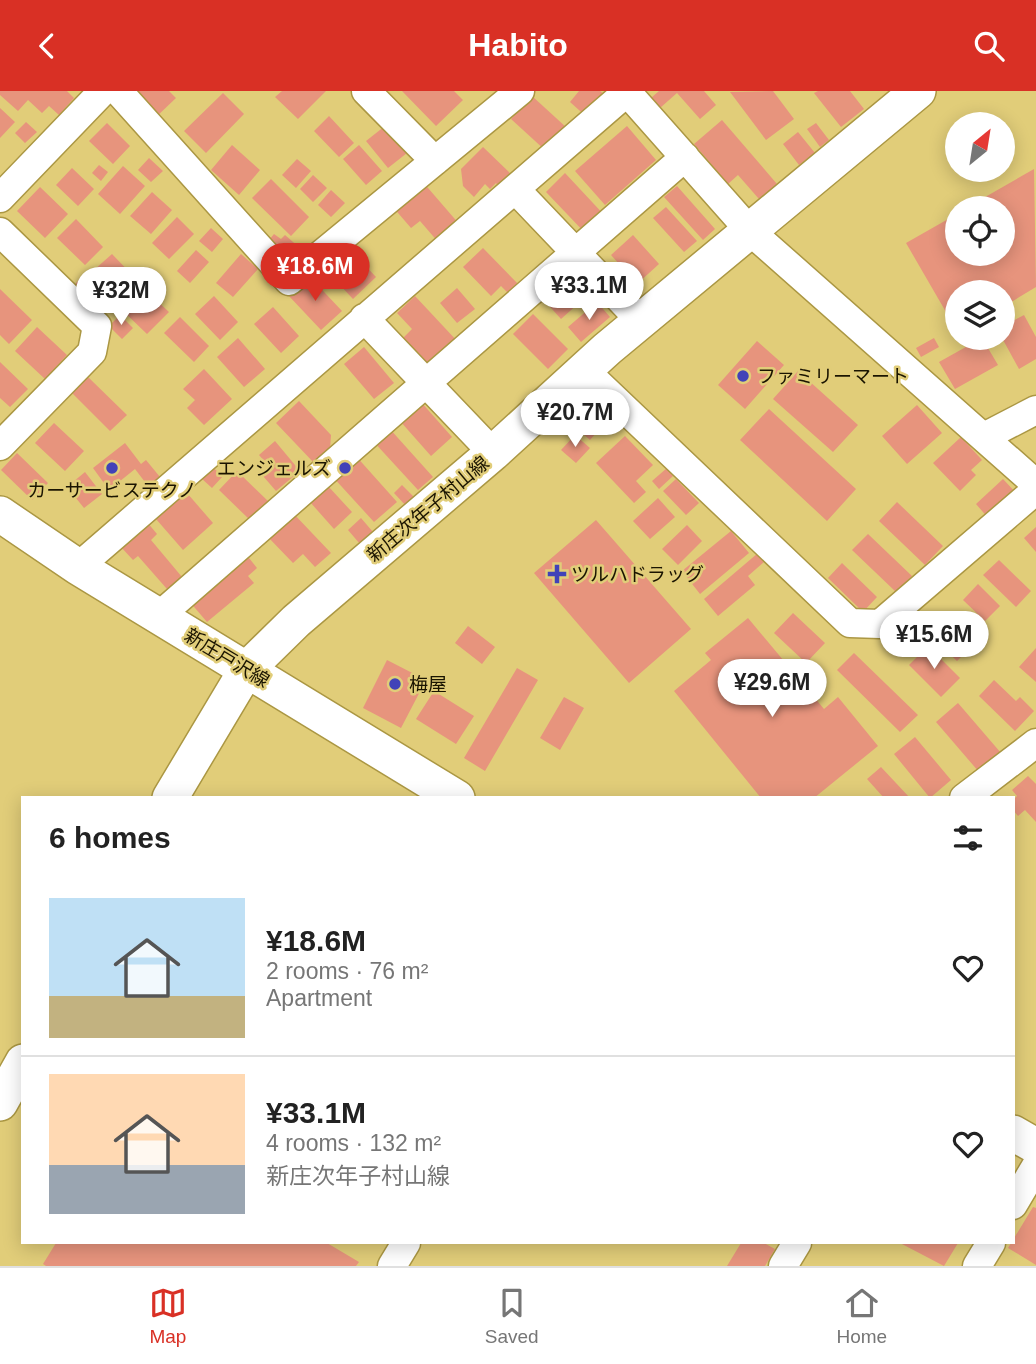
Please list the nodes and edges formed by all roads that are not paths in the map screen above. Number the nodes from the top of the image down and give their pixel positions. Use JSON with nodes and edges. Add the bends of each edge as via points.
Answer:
{"nodes":[{"id":1,"x":103,"y":91,"type":"edge"},
{"id":2,"x":118,"y":91,"type":"edge"},
{"id":3,"x":366,"y":91,"type":"edge"},
{"id":4,"x":520,"y":91,"type":"edge"},
{"id":5,"x":918,"y":91,"type":"edge"},
{"id":6,"x":627,"y":92,"type":"edge"},
{"id":7,"x":685,"y":157,"type":"junction"},
{"id":8,"x":435,"y":161,"type":"junction"},
{"id":9,"x":514,"y":189,"type":"junction"},
{"id":10,"x":0,"y":198,"type":"edge"},
{"id":11,"x":750,"y":231,"type":"junction"},
{"id":12,"x":0,"y":232,"type":"edge"},
{"id":13,"x":577,"y":254,"type":"junction"},
{"id":14,"x":364,"y":319,"type":"junction"},
{"id":15,"x":640,"y":321,"type":"junction"},
{"id":16,"x":584,"y":370,"type":"junction"},
{"id":17,"x":426,"y":383,"type":"junction"},
{"id":18,"x":1036,"y":409,"type":"edge"},
{"id":19,"x":6,"y":428,"type":"edge"},
{"id":20,"x":984,"y":437,"type":"junction"},
{"id":21,"x":493,"y":453,"type":"junction"},
{"id":22,"x":1036,"y":484,"type":"edge"},
{"id":23,"x":1036,"y":490,"type":"edge"},
{"id":24,"x":0,"y":514,"type":"edge"},
{"id":25,"x":78,"y":567,"type":"junction"},
{"id":26,"x":159,"y":616,"type":"junction"},
{"id":27,"x":247,"y":669,"type":"junction"},
{"id":28,"x":1036,"y":743,"type":"edge"},
{"id":29,"x":171,"y":796,"type":"edge"},
{"id":30,"x":454,"y":796,"type":"edge"},
{"id":31,"x":967,"y":796,"type":"edge"},
{"id":32,"x":21,"y":1066,"type":"edge"},
{"id":33,"x":0,"y":1103,"type":"edge"},
{"id":34,"x":1015,"y":1134,"type":"edge"},
{"id":35,"x":1036,"y":1146,"type":"edge"},
{"id":36,"x":1036,"y":1166,"type":"edge"},
{"id":37,"x":1015,"y":1202,"type":"edge"},
{"id":38,"x":796,"y":1244,"type":"edge"},
{"id":39,"x":990,"y":1244,"type":"edge"},
{"id":40,"x":783,"y":1266,"type":"edge"},
{"id":41,"x":977,"y":1266,"type":"edge"}],
"edges":[{"from":1,"to":10,"type":"street"},
{"from":2,"to":8,"type":"street","via":[[289,281]]},
{"from":3,"to":8,"type":"street"},
{"from":4,"to":8,"type":"street"},
{"from":5,"to":11,"type":"main road","name":"新庄次年子村山線"},
{"from":6,"to":7,"type":"street"},
{"from":6,"to":9,"type":"street"},
{"from":7,"to":11,"type":"street"},
{"from":7,"to":13,"type":"street"},
{"from":9,"to":13,"type":"street"},
{"from":9,"to":14,"type":"street"},
{"from":11,"to":15,"type":"main road","name":"新庄次年子村山線"},
{"from":11,"to":20,"type":"street"},
{"from":12,"to":19,"type":"street","via":[[97,326],[92,352]]},
{"from":13,"to":15,"type":"street"},
{"from":13,"to":17,"type":"street"},
{"from":14,"to":17,"type":"street"},
{"from":14,"to":25,"type":"street"},
{"from":15,"to":16,"type":"main road","name":"新庄次年子村山線"},
{"from":16,"to":21,"type":"main road","name":"新庄次年子村山線"},
{"from":16,"to":23,"type":"street","via":[[850,623],[880,624]]},
{"from":17,"to":21,"type":"street"},
{"from":17,"to":26,"type":"street"},
{"from":18,"to":20,"type":"street"},
{"from":20,"to":22,"type":"street"},
{"from":21,"to":27,"type":"main road","name":"新庄次年子村山線","via":[[296,621]]},
{"from":24,"to":25,"type":"main road","name":"新庄戸沢線"},
{"from":25,"to":26,"type":"main road","name":"新庄戸沢線"},
{"from":26,"to":27,"type":"main road","name":"新庄戸沢線"},
{"from":27,"to":29,"type":"main road","name":"新庄次年子村山線"},
{"from":27,"to":30,"type":"main road","name":"新庄戸沢線"},
{"from":28,"to":31,"type":"street"},
{"from":32,"to":33,"type":"main road"},
{"from":34,"to":35,"type":"main road"},
{"from":36,"to":37,"type":"street"},
{"from":38,"to":40,"type":"street"},
{"from":39,"to":41,"type":"street"}]}
